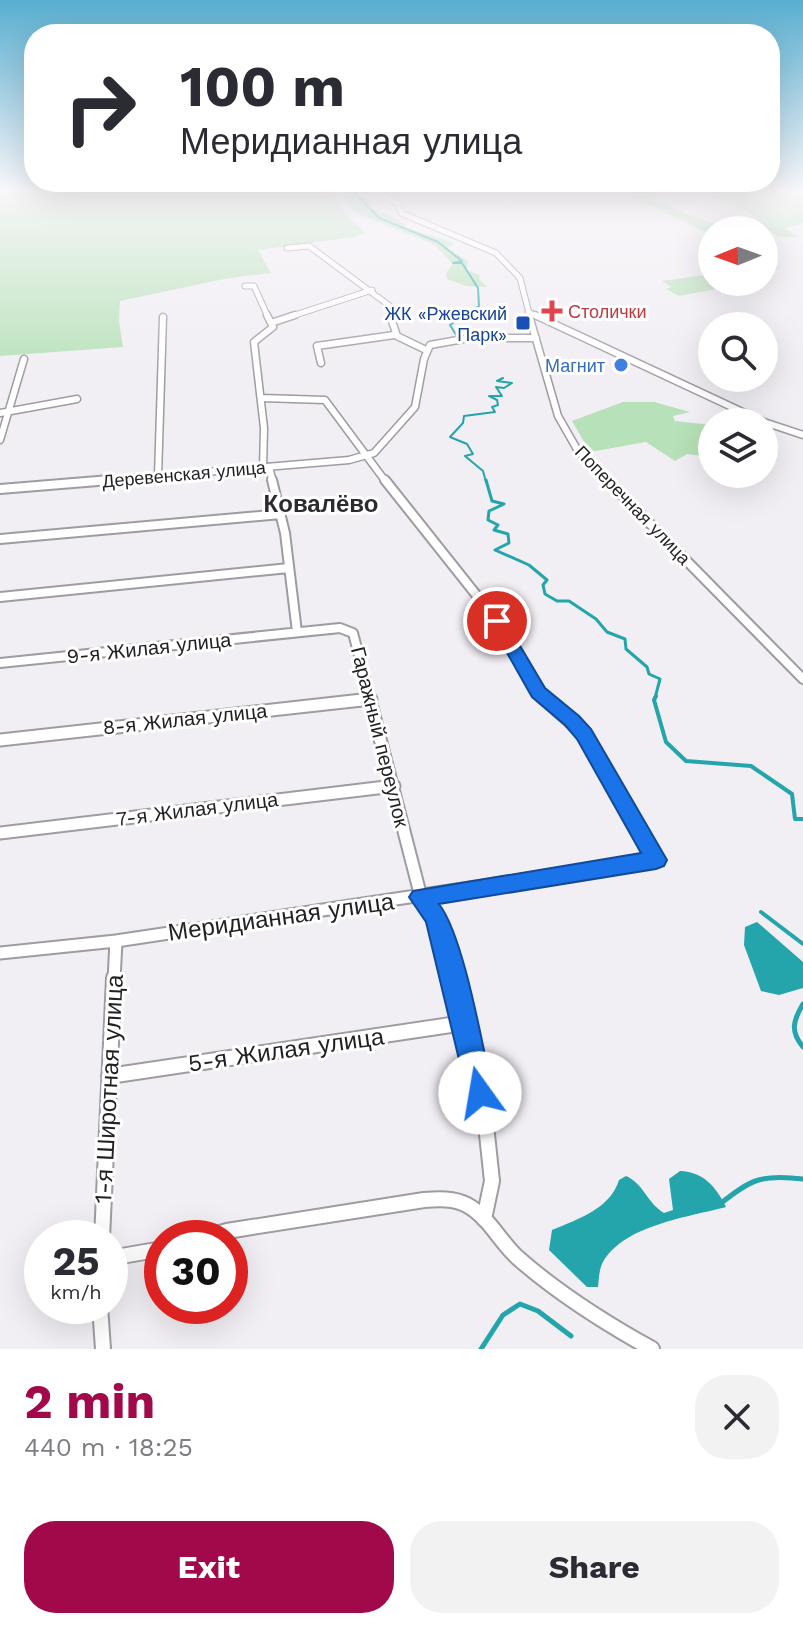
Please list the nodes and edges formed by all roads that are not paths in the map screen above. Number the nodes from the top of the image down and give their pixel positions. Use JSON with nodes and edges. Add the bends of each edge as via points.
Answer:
{"nodes":[{"id":1,"x":319,"y":253,"type":"edge"},
{"id":2,"x":491,"y":253,"type":"edge"},
{"id":3,"x":245,"y":286,"type":"dead end"},
{"id":4,"x":372,"y":290,"type":"junction"},
{"id":5,"x":528,"y":312,"type":"junction"},
{"id":6,"x":163,"y":317,"type":"dead end"},
{"id":7,"x":531,"y":321,"type":"junction"},
{"id":8,"x":547,"y":321,"type":"junction"},
{"id":9,"x":271,"y":323,"type":"junction"},
{"id":10,"x":394,"y":335,"type":"junction"},
{"id":11,"x":536,"y":338,"type":"junction"},
{"id":12,"x":426,"y":350,"type":"junction"},
{"id":13,"x":24,"y":359,"type":"dead end"},
{"id":14,"x":321,"y":363,"type":"dead end"},
{"id":15,"x":262,"y":398,"type":"junction"},
{"id":16,"x":77,"y":399,"type":"dead end"},
{"id":17,"x":734,"y":408,"type":"edge"},
{"id":18,"x":4,"y":412,"type":"edge"},
{"id":19,"x":778,"y":427,"type":"edge"},
{"id":20,"x":803,"y":435,"type":"edge"},
{"id":21,"x":0,"y":440,"type":"edge"},
{"id":22,"x":367,"y":456,"type":"junction"},
{"id":23,"x":266,"y":467,"type":"junction"},
{"id":24,"x":158,"y":476,"type":"junction"},
{"id":25,"x":0,"y":489,"type":"edge"},
{"id":26,"x":281,"y":514,"type":"junction"},
{"id":27,"x":0,"y":539,"type":"edge"},
{"id":28,"x":289,"y":568,"type":"junction"},
{"id":29,"x":0,"y":597,"type":"edge"},
{"id":30,"x":297,"y":632,"type":"junction"},
{"id":31,"x":0,"y":663,"type":"edge"},
{"id":32,"x":803,"y":679,"type":"edge"},
{"id":33,"x":371,"y":699,"type":"junction"},
{"id":34,"x":0,"y":740,"type":"edge"},
{"id":35,"x":394,"y":786,"type":"junction"},
{"id":36,"x":0,"y":833,"type":"edge"},
{"id":37,"x":421,"y":897,"type":"junction"},
{"id":38,"x":116,"y":941,"type":"junction"},
{"id":39,"x":0,"y":953,"type":"edge"},
{"id":40,"x":464,"y":1023,"type":"junction"},
{"id":41,"x":109,"y":1076,"type":"junction"},
{"id":42,"x":484,"y":1219,"type":"junction"},
{"id":43,"x":103,"y":1220,"type":"edge"},
{"id":44,"x":248,"y":1228,"type":"edge"},
{"id":45,"x":101,"y":1324,"type":"edge"},
{"id":46,"x":103,"y":1349,"type":"edge"},
{"id":47,"x":652,"y":1349,"type":"edge"}],
"edges":[{"from":1,"to":4,"type":"street"},
{"from":2,"to":5,"type":"street","name":"Поперечная улица","via":[[520,278]]},
{"from":3,"to":9,"type":"street","via":[[254,286]]},
{"from":4,"to":9,"type":"street"},
{"from":4,"to":10,"type":"street","via":[[390,306],[388,324]]},
{"from":5,"to":7,"type":"street","name":"Поперечная улица"},
{"from":5,"to":8,"type":"street"},
{"from":6,"to":24,"type":"street"},
{"from":7,"to":8,"type":"street"},
{"from":7,"to":11,"type":"street","name":"Поперечная улица"},
{"from":8,"to":17,"type":"street"},
{"from":9,"to":15,"type":"street","via":[[254,342]]},
{"from":10,"to":12,"type":"street"},
{"from":10,"to":14,"type":"street","via":[[317,346]]},
{"from":11,"to":12,"type":"street","via":[[461,339]]},
{"from":11,"to":32,"type":"street","name":"Поперечная улица","via":[[552,400],[578,451]]},
{"from":12,"to":22,"type":"street","via":[[415,407]]},
{"from":13,"to":18,"type":"street"},
{"from":15,"to":22,"type":"street","via":[[325,400]]},
{"from":15,"to":23,"type":"street"},
{"from":16,"to":18,"type":"street"},
{"from":18,"to":21,"type":"street"},
{"from":19,"to":20,"type":"street"},
{"from":22,"to":23,"type":"street","name":"Деревенская улица"},
{"from":22,"to":37,"type":"street","name":"Меридианная улица","via":[[497,621],[538,693],[584,734],[656,860]]},
{"from":23,"to":24,"type":"street","name":"Деревенская улица"},
{"from":23,"to":26,"type":"street"},
{"from":24,"to":25,"type":"street","name":"Деревенская улица"},
{"from":26,"to":27,"type":"street"},
{"from":26,"to":28,"type":"street"},
{"from":28,"to":29,"type":"street"},
{"from":28,"to":30,"type":"street"},
{"from":30,"to":31,"type":"street","name":"9-я Жилая улица"},
{"from":30,"to":33,"type":"street","name":"Гаражный переулок","via":[[340,628],[353,633]]},
{"from":33,"to":34,"type":"street","name":"8-я Жилая улица"},
{"from":33,"to":35,"type":"street","name":"Гаражный переулок"},
{"from":35,"to":36,"type":"street","name":"7-я Жилая улица"},
{"from":35,"to":37,"type":"street","name":"Гаражный переулок"},
{"from":37,"to":38,"type":"street","name":"Меридианная улица"},
{"from":37,"to":40,"type":"street","name":"Гаражный переулок","via":[[437,918]]},
{"from":38,"to":39,"type":"street","name":"Меридианная улица"},
{"from":38,"to":41,"type":"street","name":"1-я Широтная улица"},
{"from":40,"to":41,"type":"street","name":"5-я Жилая улица"},
{"from":40,"to":42,"type":"street","name":"Гаражный переулок","via":[[491,1168]]},
{"from":41,"to":43,"type":"street","name":"1-я Широтная улица"},
{"from":42,"to":44,"type":"street","via":[[467,1205],[446,1199]]},
{"from":42,"to":47,"type":"street","via":[[499,1241],[536,1272]]},
{"from":45,"to":46,"type":"street"}]}
